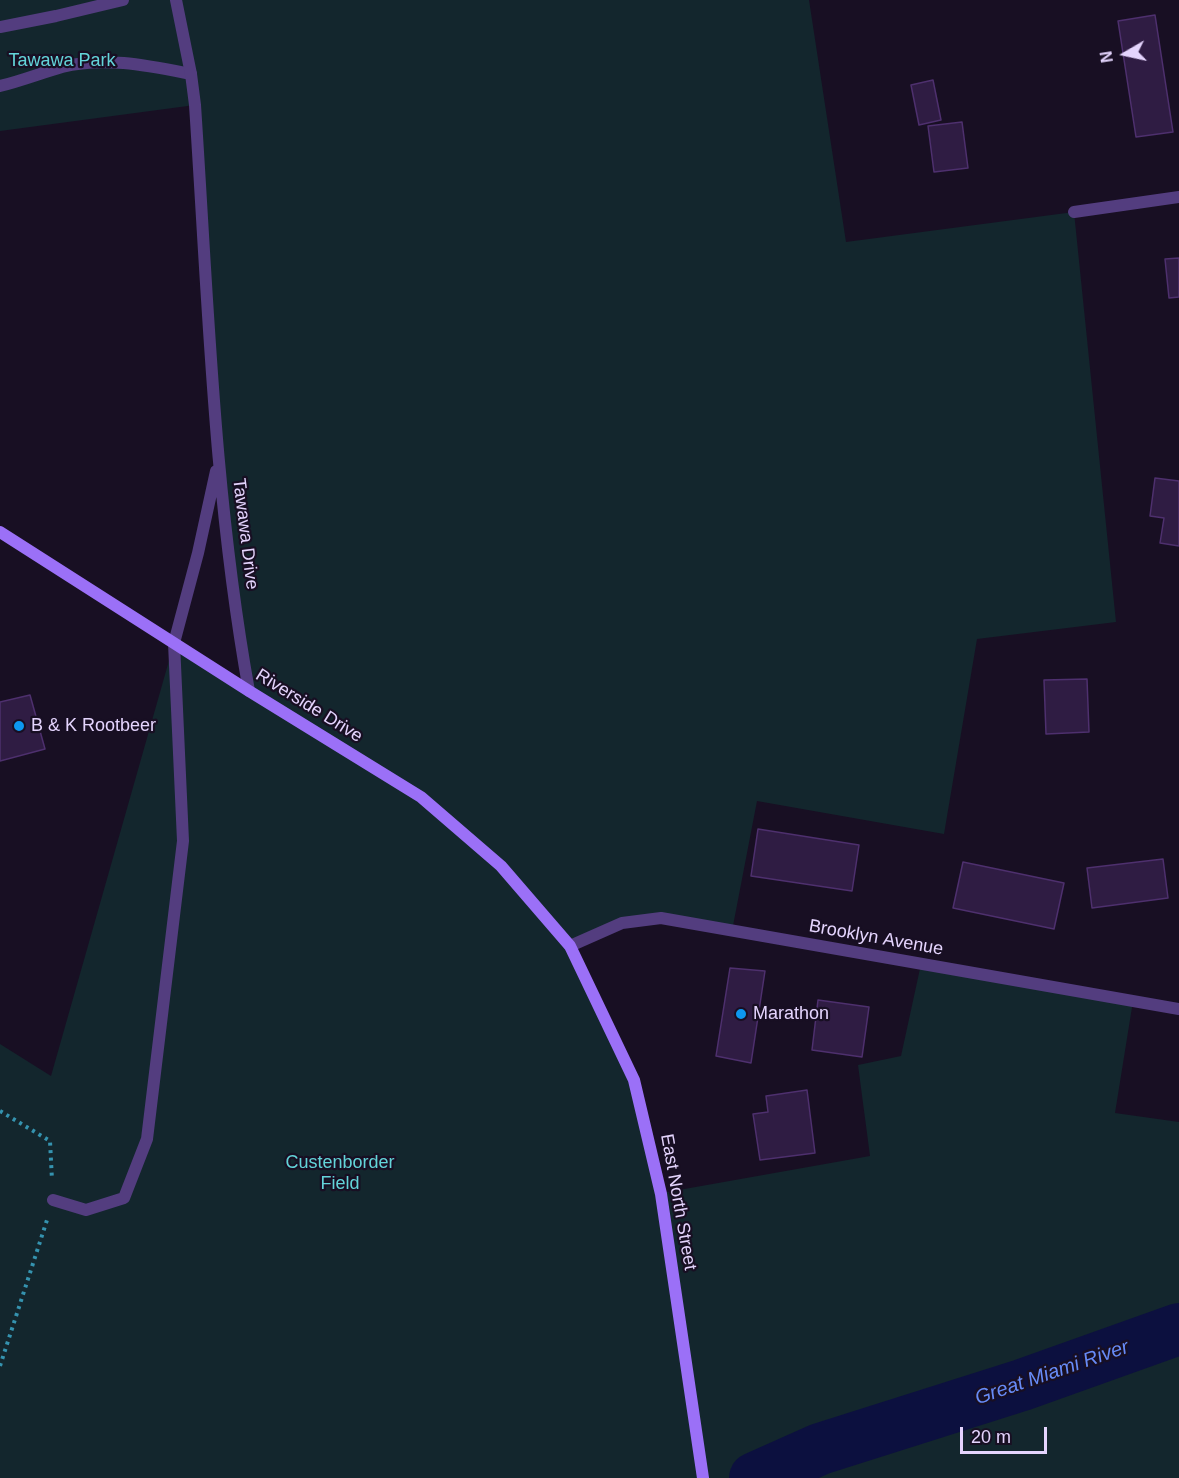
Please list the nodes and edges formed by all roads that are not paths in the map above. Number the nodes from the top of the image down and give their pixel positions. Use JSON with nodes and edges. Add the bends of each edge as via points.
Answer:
{"nodes":[{"id":1,"x":123,"y":0,"type":"edge"},
{"id":2,"x":176,"y":0,"type":"edge"},
{"id":3,"x":0,"y":27,"type":"edge"},
{"id":4,"x":191,"y":74,"type":"junction"},
{"id":5,"x":0,"y":86,"type":"edge"},
{"id":6,"x":1179,"y":197,"type":"edge"},
{"id":7,"x":1074,"y":212,"type":"dead end"},
{"id":8,"x":218,"y":461,"type":"junction"},
{"id":9,"x":0,"y":532,"type":"edge"},
{"id":10,"x":174,"y":643,"type":"junction"},
{"id":11,"x":249,"y":691,"type":"junction"},
{"id":12,"x":570,"y":946,"type":"junction"},
{"id":13,"x":1179,"y":1009,"type":"edge"},
{"id":14,"x":53,"y":1200,"type":"road end"},
{"id":15,"x":703,"y":1478,"type":"edge"}],
"edges":[{"from":1,"to":3,"type":"street"},
{"from":2,"to":4,"type":"street"},
{"from":4,"to":5,"type":"street","via":[[98,62],[64,66]]},
{"from":4,"to":8,"type":"street"},
{"from":6,"to":7,"type":"street"},
{"from":8,"to":10,"type":"street","name":"Tawawa Drive"},
{"from":8,"to":11,"type":"street","name":"Tawawa Drive"},
{"from":9,"to":10,"type":"main road","name":"Riverside Drive"},
{"from":10,"to":11,"type":"main road","name":"Riverside Drive"},
{"from":10,"to":14,"type":"street","name":"Tawawa Drive","via":[[183,841],[147,1138],[124,1198],[86,1210]]},
{"from":11,"to":12,"type":"main road","name":"Riverside Drive","via":[[421,797],[501,866]]},
{"from":12,"to":13,"type":"street","name":"Brooklyn Avenue","via":[[622,922],[661,918]]},
{"from":12,"to":15,"type":"main road","name":"East North Street","via":[[634,1080],[662,1194]]}]}
